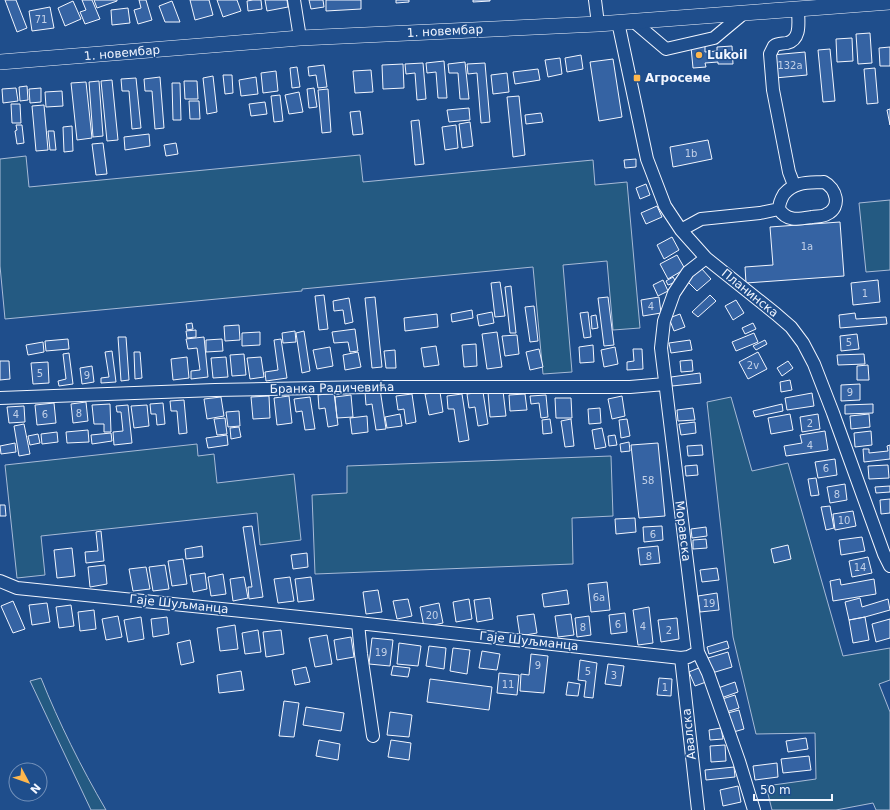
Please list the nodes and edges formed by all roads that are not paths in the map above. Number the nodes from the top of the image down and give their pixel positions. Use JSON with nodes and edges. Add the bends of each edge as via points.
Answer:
{"nodes":[{"id":1,"x":294,"y":0,"type":"edge"},
{"id":2,"x":595,"y":0,"type":"edge"},
{"id":3,"x":890,"y":2,"type":"edge"},
{"id":4,"x":798,"y":9,"type":"junction"},
{"id":5,"x":744,"y":13,"type":"junction"},
{"id":6,"x":625,"y":22,"type":"junction"},
{"id":7,"x":598,"y":24,"type":"junction"},
{"id":8,"x":300,"y":38,"type":"junction"},
{"id":9,"x":0,"y":62,"type":"edge"},
{"id":10,"x":794,"y":186,"type":"junction"},
{"id":11,"x":778,"y":209,"type":"junction"},
{"id":12,"x":681,"y":230,"type":"junction"},
{"id":13,"x":706,"y":258,"type":"junction"},
{"id":14,"x":665,"y":384,"type":"junction"},
{"id":15,"x":0,"y":398,"type":"edge"},
{"id":16,"x":890,"y":566,"type":"edge"},
{"id":17,"x":0,"y":581,"type":"edge"},
{"id":18,"x":358,"y":623,"type":"junction"},
{"id":19,"x":698,"y":652,"type":"junction"},
{"id":20,"x":681,"y":658,"type":"junction"},
{"id":21,"x":373,"y":736,"type":"dead end"},
{"id":22,"x":698,"y":810,"type":"edge"},
{"id":23,"x":754,"y":810,"type":"edge"}],
"edges":[{"from":1,"to":8,"type":"street"},
{"from":2,"to":7,"type":"street"},
{"from":3,"to":4,"type":"main road","name":"1. новембар"},
{"from":4,"to":5,"type":"main road","name":"1. новембар"},
{"from":4,"to":10,"type":"street","via":[[798,34],[792,41],[774,46],[770,54],[773,90]]},
{"from":5,"to":6,"type":"main road","name":"1. новембар"},
{"from":5,"to":6,"type":"street","via":[[714,38],[666,48]]},
{"from":6,"to":7,"type":"main road","name":"1. новембар"},
{"from":6,"to":12,"type":"street","name":"Планинска","via":[[647,159],[665,206]]},
{"from":7,"to":8,"type":"main road","name":"1. новембар"},
{"from":8,"to":9,"type":"main road","name":"1. новембар"},
{"from":10,"to":11,"type":"street","via":[[781,199]]},
{"from":10,"to":11,"type":"street","via":[[802,183],[828,184],[836,197],[833,210],[826,215],[795,219],[785,216]]},
{"from":11,"to":12,"type":"street","via":[[701,219]]},
{"from":12,"to":13,"type":"street","name":"Планинска"},
{"from":13,"to":14,"type":"street","name":"Моравска","via":[[688,272],[674,294],[664,321],[661,348]]},
{"from":13,"to":16,"type":"street","name":"Планинска","via":[[791,327],[803,343],[828,399]]},
{"from":14,"to":15,"type":"street","name":"Бранка Радичевића","via":[[630,387],[223,390]]},
{"from":14,"to":19,"type":"street","name":"Моравска"},
{"from":17,"to":18,"type":"street","name":"Гаје Шуљманца","via":[[17,588]]},
{"from":18,"to":20,"type":"street","name":"Гаје Шуљманца"},
{"from":18,"to":21,"type":"street"},
{"from":19,"to":20,"type":"street","name":"Гаје Шуљманца"},
{"from":19,"to":23,"type":"street","name":"Моравска","via":[[708,673]]},
{"from":20,"to":22,"type":"street","name":"Авалска"}]}
